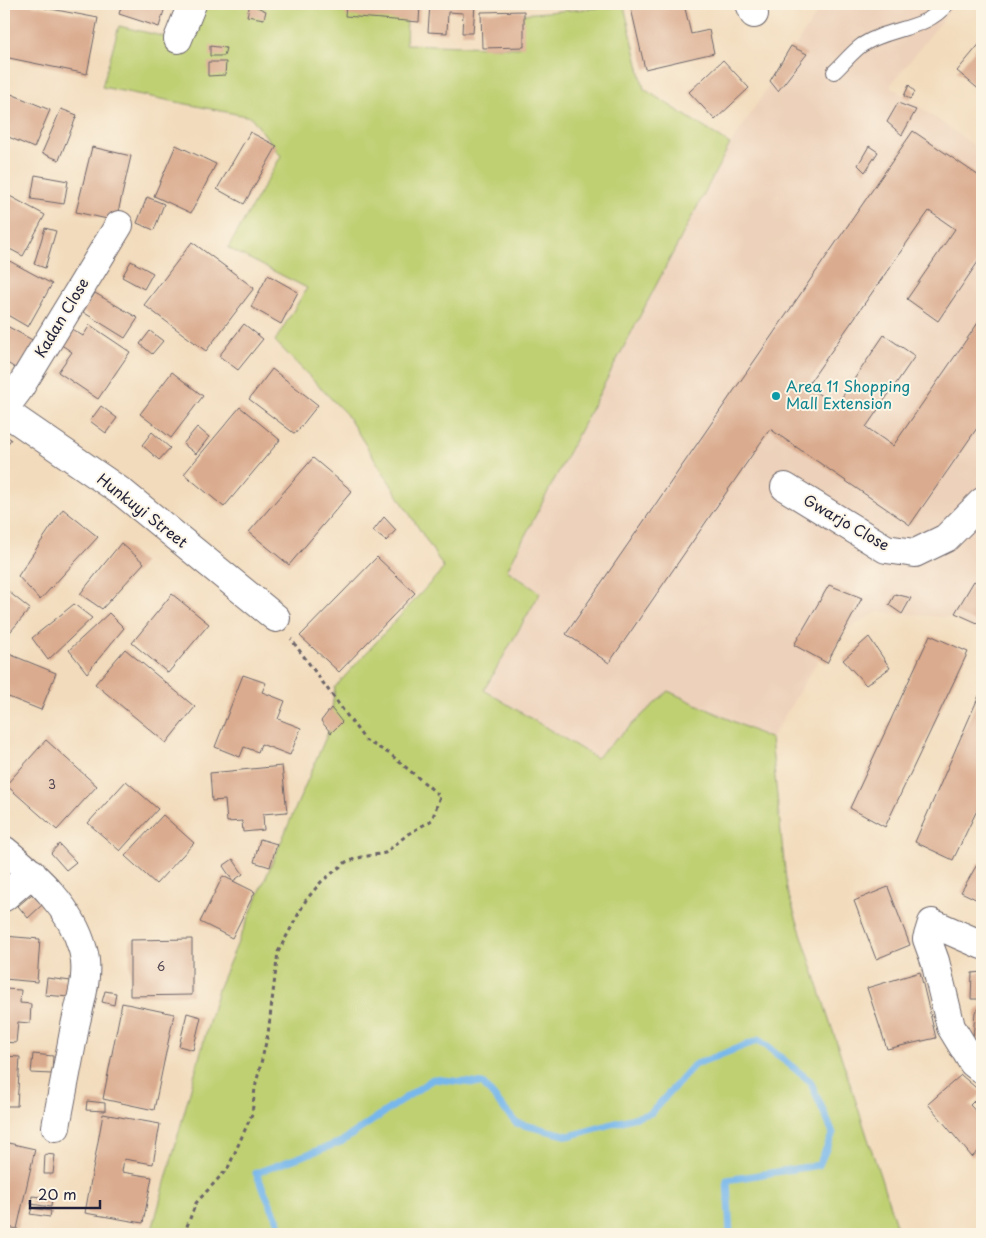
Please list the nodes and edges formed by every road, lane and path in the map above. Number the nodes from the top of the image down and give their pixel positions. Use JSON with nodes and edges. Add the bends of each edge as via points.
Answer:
{"nodes":[{"id":1,"x":192,"y":4,"type":"edge"},
{"id":2,"x":947,"y":4,"type":"edge"},
{"id":3,"x":178,"y":39,"type":"dead end"},
{"id":4,"x":834,"y":72,"type":"dead end"},
{"id":5,"x":118,"y":225,"type":"dead end"},
{"id":6,"x":4,"y":410,"type":"edge"},
{"id":7,"x":785,"y":487,"type":"dead end"},
{"id":8,"x":982,"y":502,"type":"edge"},
{"id":9,"x":276,"y":618,"type":"joint"},
{"id":10,"x":4,"y":850,"type":"edge"},
{"id":11,"x":32,"y":872,"type":"junction"},
{"id":12,"x":4,"y":897,"type":"edge"},
{"id":13,"x":982,"y":945,"type":"edge"},
{"id":14,"x":982,"y":1070,"type":"edge"},
{"id":15,"x":56,"y":1127,"type":"dead end"},
{"id":16,"x":184,"y":1234,"type":"edge"}],
"edges":[{"from":1,"to":3,"type":"street"},
{"from":2,"to":4,"type":"lane","via":[[938,15],[922,24],[861,45]]},
{"from":5,"to":6,"type":"street","name":"Kadan Close"},
{"from":6,"to":9,"type":"street","name":"Hunkuyi Street","via":[[123,494]]},
{"from":7,"to":8,"type":"street","name":"Gwarjo Close","via":[[886,549],[915,553],[946,538]]},
{"from":9,"to":16,"type":"path","via":[[365,740],[390,754],[440,796],[432,820],[385,853],[346,862],[320,882],[306,900],[278,952],[268,1034],[252,1114],[228,1168],[196,1203]]},
{"from":10,"to":11,"type":"street"},
{"from":11,"to":12,"type":"street"},
{"from":11,"to":15,"type":"street","via":[[74,926],[84,952],[84,979]]},
{"from":13,"to":14,"type":"street","via":[[932,923],[927,939],[951,1027],[973,1063]]}]}
